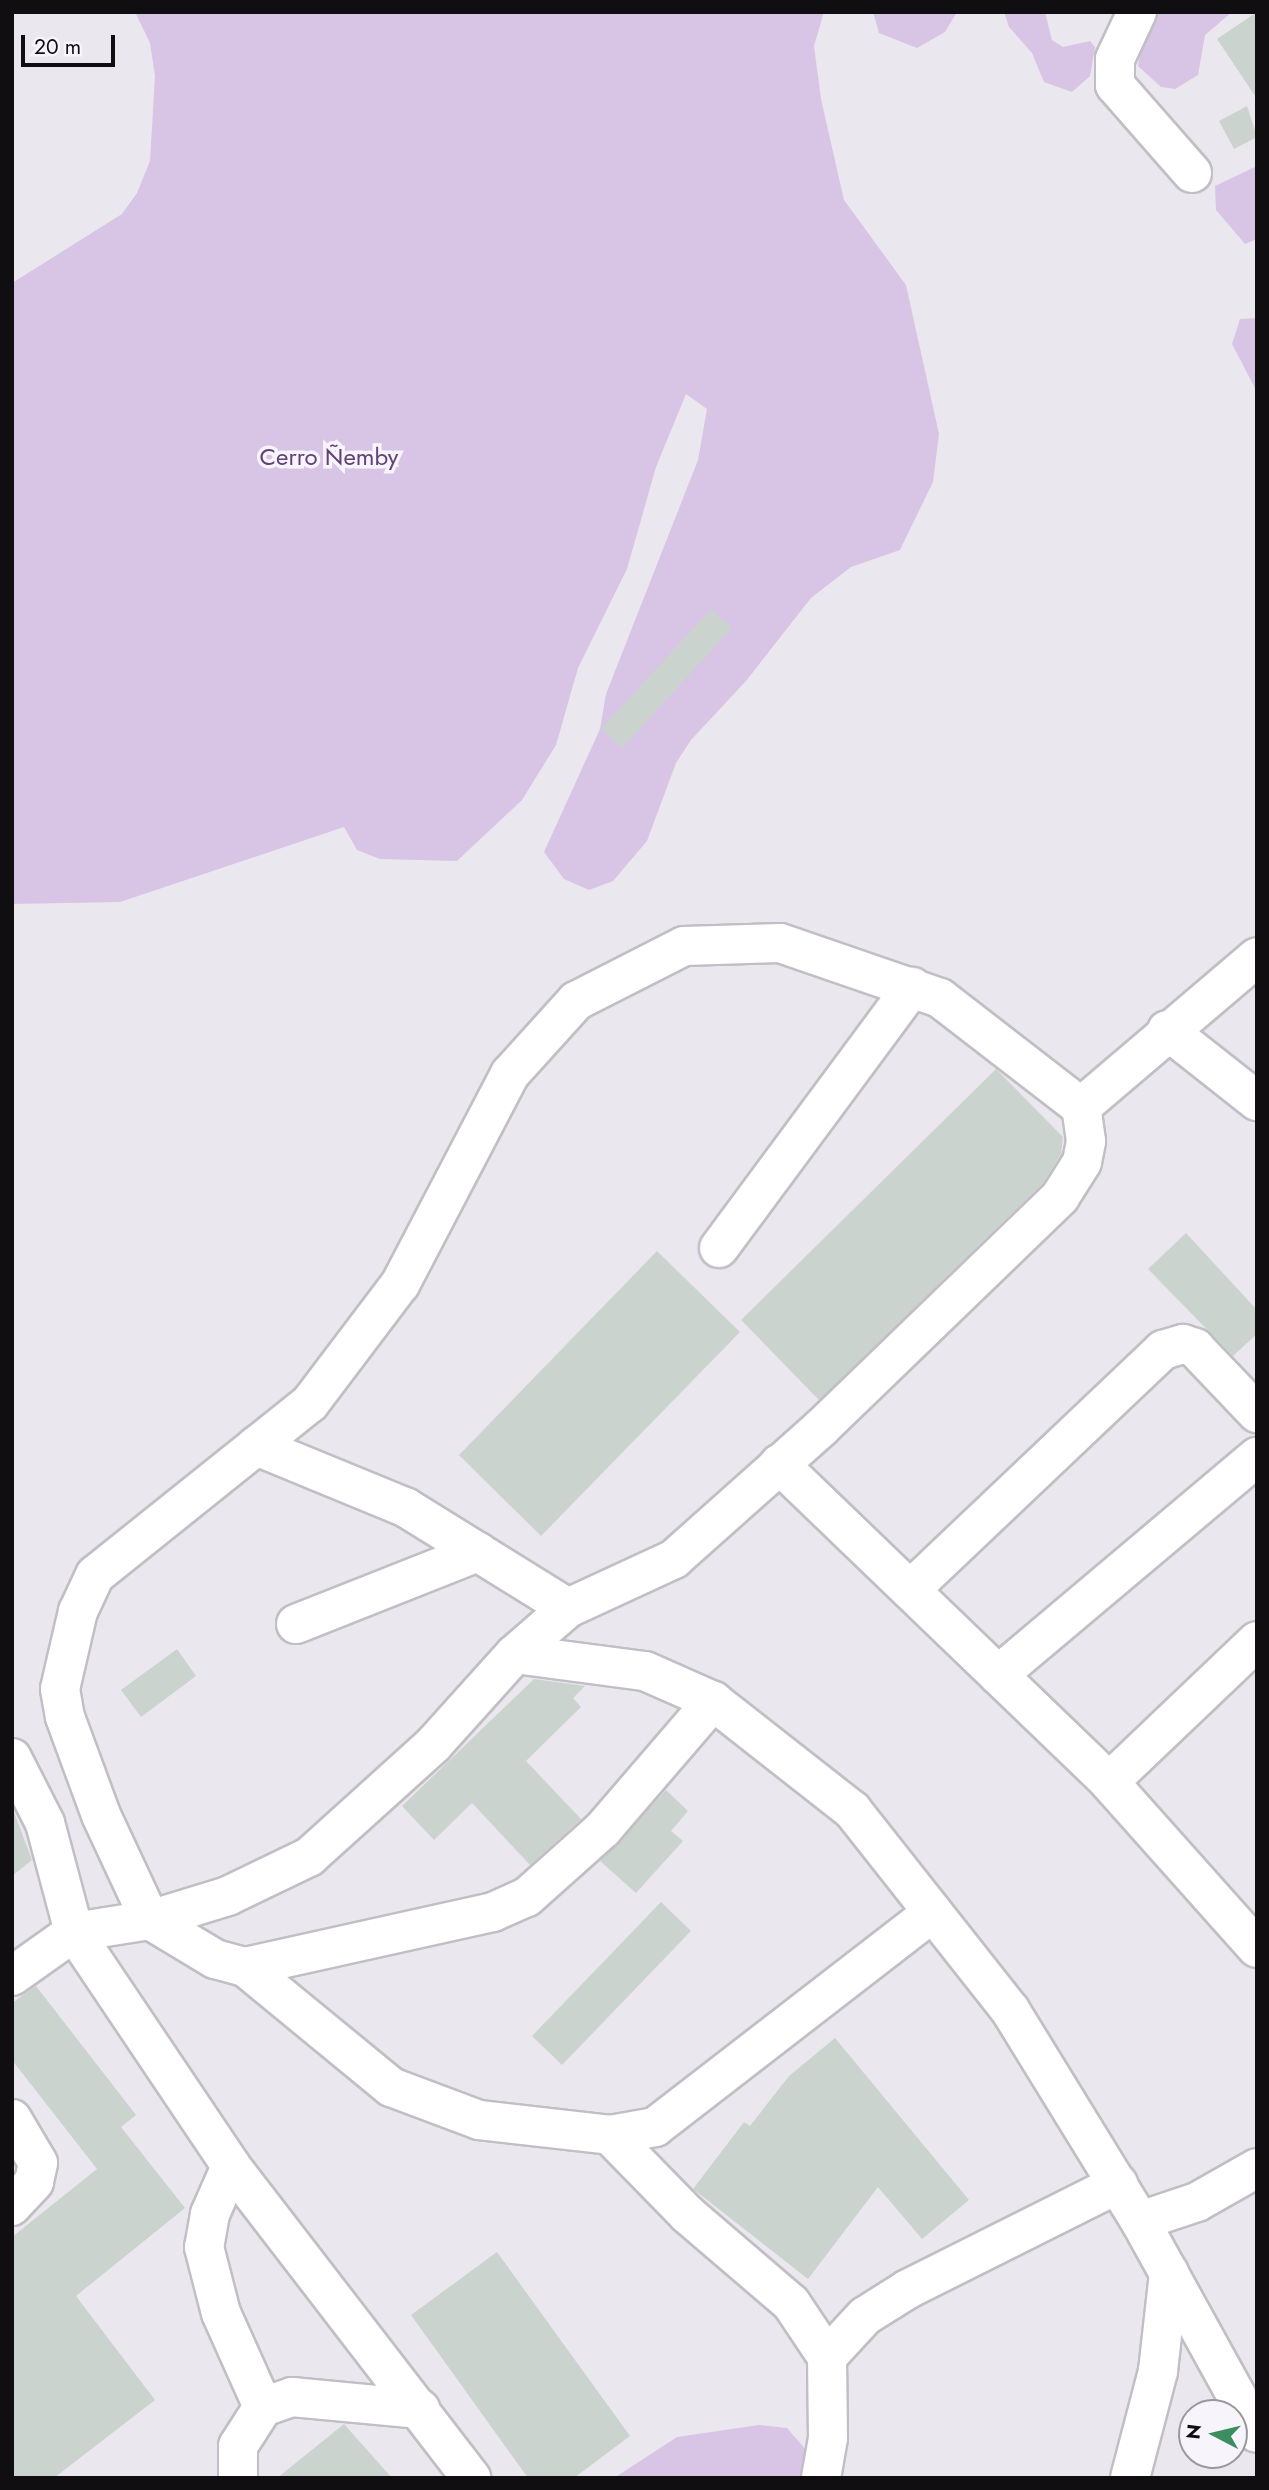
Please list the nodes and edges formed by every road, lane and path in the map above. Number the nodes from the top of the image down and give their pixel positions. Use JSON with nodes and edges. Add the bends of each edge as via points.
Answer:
{"nodes":[{"id":1,"x":1137,"y":12,"type":"edge"},
{"id":2,"x":1192,"y":173,"type":"dead end"},
{"id":3,"x":1257,"y":957,"type":"edge"},
{"id":4,"x":912,"y":987,"type":"junction"},
{"id":5,"x":1167,"y":1031,"type":"junction"},
{"id":6,"x":1257,"y":1101,"type":"edge"},
{"id":7,"x":1081,"y":1107,"type":"junction"},
{"id":8,"x":719,"y":1248,"type":"dead end"},
{"id":9,"x":1257,"y":1413,"type":"edge"},
{"id":10,"x":256,"y":1446,"type":"junction"},
{"id":11,"x":1257,"y":1457,"type":"edge"},
{"id":12,"x":779,"y":1464,"type":"junction"},
{"id":13,"x":478,"y":1552,"type":"junction"},
{"id":14,"x":910,"y":1590,"type":"junction"},
{"id":15,"x":568,"y":1608,"type":"junction"},
{"id":16,"x":296,"y":1624,"type":"dead end"},
{"id":17,"x":1257,"y":1641,"type":"edge"},
{"id":18,"x":514,"y":1654,"type":"junction"},
{"id":19,"x":998,"y":1675,"type":"junction"},
{"id":20,"x":713,"y":1701,"type":"junction"},
{"id":21,"x":12,"y":1758,"type":"edge"},
{"id":22,"x":1109,"y":1782,"type":"junction"},
{"id":23,"x":933,"y":1912,"type":"junction"},
{"id":24,"x":149,"y":1920,"type":"junction"},
{"id":25,"x":74,"y":1932,"type":"junction"},
{"id":26,"x":1257,"y":1948,"type":"edge"},
{"id":27,"x":245,"y":1967,"type":"junction"},
{"id":28,"x":12,"y":1976,"type":"edge"},
{"id":29,"x":12,"y":2119,"type":"edge"},
{"id":30,"x":610,"y":2134,"type":"junction"},
{"id":31,"x":231,"y":2166,"type":"junction"},
{"id":32,"x":1257,"y":2168,"type":"edge"},
{"id":33,"x":1118,"y":2184,"type":"junction"},
{"id":34,"x":12,"y":2206,"type":"edge"},
{"id":35,"x":1140,"y":2221,"type":"junction"},
{"id":36,"x":1169,"y":2273,"type":"junction"},
{"id":37,"x":827,"y":2357,"type":"junction"},
{"id":38,"x":263,"y":2407,"type":"junction"},
{"id":39,"x":420,"y":2409,"type":"junction"},
{"id":40,"x":1257,"y":2433,"type":"edge"},
{"id":41,"x":452,"y":2468,"type":"edge"},
{"id":42,"x":238,"y":2478,"type":"edge"},
{"id":43,"x":821,"y":2478,"type":"edge"},
{"id":44,"x":1130,"y":2478,"type":"edge"}],
"edges":[{"from":1,"to":2,"type":"street","via":[[1115,59],[1115,85]]},
{"from":3,"to":5,"type":"street"},
{"from":4,"to":7,"type":"street","via":[[940,998]]},
{"from":4,"to":8,"type":"street"},
{"from":4,"to":10,"type":"street","via":[[780,943],[684,946],[576,1001],[510,1074],[400,1284],[310,1403]]},
{"from":5,"to":6,"type":"street"},
{"from":5,"to":7,"type":"street"},
{"from":7,"to":12,"type":"street","via":[[1086,1141],[1082,1162],[1060,1197]]},
{"from":9,"to":14,"type":"street","via":[[1195,1348],[1182,1344],[1163,1350]]},
{"from":10,"to":13,"type":"street","via":[[405,1507]]},
{"from":10,"to":24,"type":"street","via":[[95,1575],[65,1653],[60,1689],[65,1717]]},
{"from":11,"to":19,"type":"street"},
{"from":12,"to":14,"type":"street"},
{"from":12,"to":15,"type":"street","via":[[674,1559]]},
{"from":13,"to":15,"type":"street"},
{"from":13,"to":16,"type":"street"},
{"from":14,"to":19,"type":"street"},
{"from":15,"to":18,"type":"street"},
{"from":17,"to":22,"type":"street"},
{"from":18,"to":20,"type":"street","via":[[645,1671]]},
{"from":18,"to":24,"type":"street","via":[[433,1745],[309,1857],[228,1896]]},
{"from":19,"to":22,"type":"street"},
{"from":20,"to":23,"type":"street","via":[[852,1810]]},
{"from":20,"to":27,"type":"street","via":[[603,1829],[527,1897],[493,1912]]},
{"from":21,"to":25,"type":"street","via":[[45,1823]]},
{"from":22,"to":26,"type":"street"},
{"from":23,"to":30,"type":"street","via":[[655,2127]]},
{"from":23,"to":33,"type":"street","via":[[1010,2010]]},
{"from":24,"to":25,"type":"street"},
{"from":24,"to":27,"type":"street","via":[[215,1959]]},
{"from":25,"to":28,"type":"street"},
{"from":25,"to":31,"type":"street"},
{"from":27,"to":30,"type":"street","via":[[391,2087],[479,2120]]},
{"from":29,"to":34,"type":"street","via":[[38,2163],[34,2182]]},
{"from":30,"to":37,"type":"street","via":[[687,2214],[791,2303]]},
{"from":31,"to":38,"type":"street","via":[[210,2214],[204,2247],[221,2313]]},
{"from":31,"to":39,"type":"street"},
{"from":32,"to":35,"type":"street","via":[[1197,2202]]},
{"from":33,"to":35,"type":"street"},
{"from":33,"to":37,"type":"street","via":[[908,2289],[865,2316]]},
{"from":35,"to":36,"type":"street"},
{"from":36,"to":40,"type":"street"},
{"from":36,"to":44,"type":"street","via":[[1158,2371]]},
{"from":37,"to":43,"type":"street","via":[[828,2438]]},
{"from":38,"to":39,"type":"street","via":[[292,2397]]},
{"from":38,"to":42,"type":"street","via":[[238,2445]]},
{"from":39,"to":41,"type":"street"}]}
